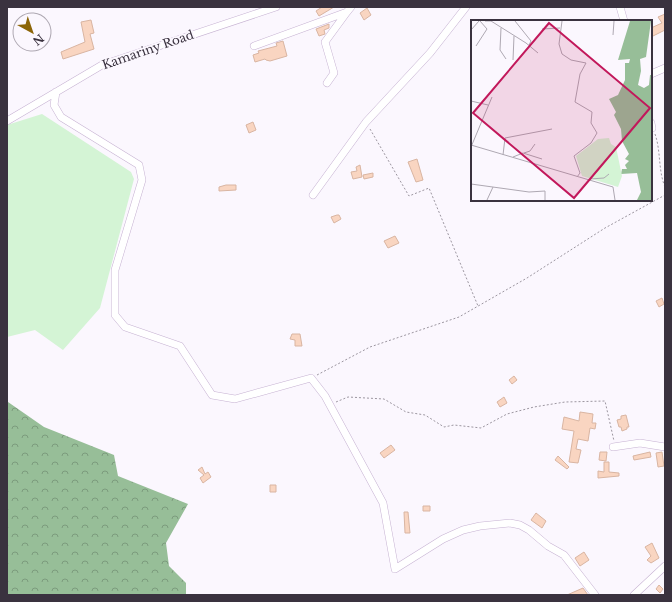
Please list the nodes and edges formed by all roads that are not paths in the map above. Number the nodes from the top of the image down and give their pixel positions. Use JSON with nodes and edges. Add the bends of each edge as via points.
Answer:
{"nodes":[{"id":1,"x":276,"y":7,"type":"edge"},
{"id":2,"x":466,"y":7,"type":"edge"},
{"id":3,"x":620,"y":7,"type":"edge"},
{"id":4,"x":349,"y":10,"type":"edge"},
{"id":5,"x":624,"y":20,"type":"edge"},
{"id":6,"x":254,"y":46,"type":"dead end"},
{"id":7,"x":665,"y":68,"type":"edge"},
{"id":8,"x":652,"y":74,"type":"edge"},
{"id":9,"x":327,"y":83,"type":"dead end"},
{"id":10,"x":56,"y":92,"type":"junction"},
{"id":11,"x":8,"y":121,"type":"edge"},
{"id":12,"x":313,"y":196,"type":"dead end"},
{"id":13,"x":614,"y":447,"type":"road end"},
{"id":14,"x":665,"y":447,"type":"edge"},
{"id":15,"x":665,"y":566,"type":"edge"},
{"id":16,"x":595,"y":595,"type":"edge"},
{"id":17,"x":634,"y":595,"type":"edge"}],
"edges":[{"from":1,"to":10,"type":"street","name":"Kamariny Road","via":[[102,65]]},
{"from":2,"to":12,"type":"street","via":[[430,53],[366,122]]},
{"from":3,"to":5,"type":"street"},
{"from":4,"to":6,"type":"street"},
{"from":4,"to":9,"type":"street","via":[[325,42],[334,73]]},
{"from":7,"to":8,"type":"street"},
{"from":10,"to":11,"type":"street","name":"Kamariny Road"},
{"from":10,"to":16,"type":"street","via":[[54,105],[61,118],[139,165],[142,180],[115,270],[115,315],[125,327],[180,346],[212,395],[235,399],[311,378],[330,404],[383,504],[395,569],[443,539],[464,530],[510,523],[529,530],[564,555]]},
{"from":13,"to":14,"type":"street","via":[[640,443]]},
{"from":15,"to":17,"type":"street"}]}
